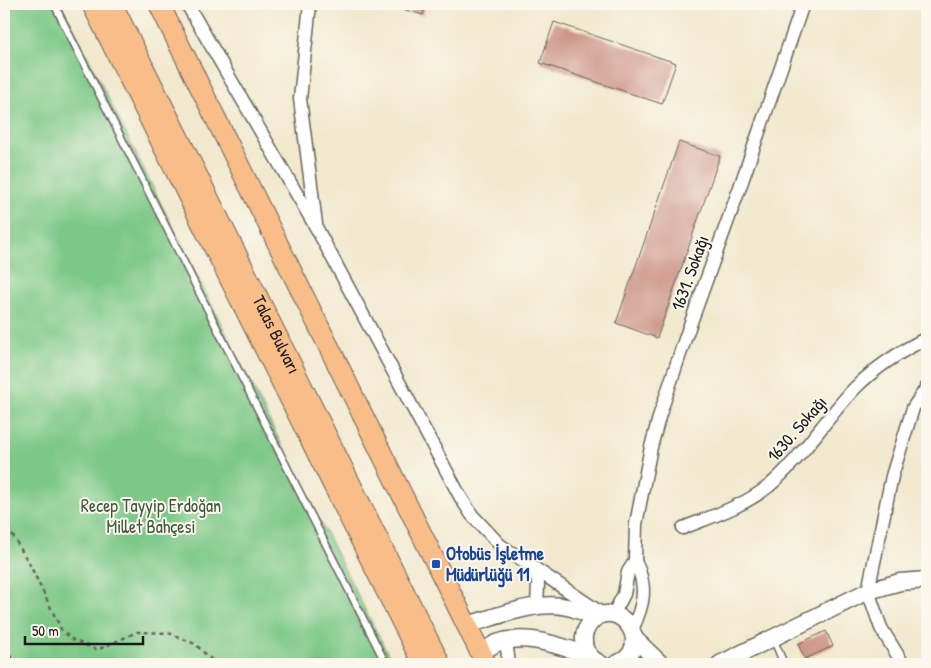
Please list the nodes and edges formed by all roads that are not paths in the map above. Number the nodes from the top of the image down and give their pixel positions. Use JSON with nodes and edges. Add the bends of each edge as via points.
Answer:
{"nodes":[{"id":1,"x":54,"y":4,"type":"edge"},
{"id":2,"x":92,"y":4,"type":"edge"},
{"id":3,"x":112,"y":4,"type":"edge"},
{"id":4,"x":159,"y":4,"type":"edge"},
{"id":5,"x":187,"y":4,"type":"edge"},
{"id":6,"x":310,"y":4,"type":"edge"},
{"id":7,"x":803,"y":4,"type":"edge"},
{"id":8,"x":316,"y":229,"type":"junction"},
{"id":9,"x":927,"y":338,"type":"edge"},
{"id":10,"x":927,"y":388,"type":"edge"},
{"id":11,"x":683,"y":528,"type":"dead end"},
{"id":12,"x":635,"y":561,"type":"junction"},
{"id":13,"x":535,"y":569,"type":"junction"},
{"id":14,"x":927,"y":580,"type":"edge"},
{"id":15,"x":868,"y":591,"type":"junction"},
{"id":16,"x":537,"y":607,"type":"junction"},
{"id":17,"x":604,"y":616,"type":"junction"},
{"id":18,"x":467,"y":625,"type":"junction"},
{"id":19,"x":633,"y":634,"type":"junction"},
{"id":20,"x":772,"y":637,"type":"junction"},
{"id":21,"x":506,"y":640,"type":"junction"},
{"id":22,"x":483,"y":658,"type":"edge"},
{"id":23,"x":595,"y":660,"type":"edge"},
{"id":24,"x":386,"y":664,"type":"edge"},
{"id":25,"x":423,"y":664,"type":"edge"},
{"id":26,"x":440,"y":664,"type":"edge"},
{"id":27,"x":509,"y":664,"type":"edge"},
{"id":28,"x":616,"y":664,"type":"edge"},
{"id":29,"x":661,"y":664,"type":"edge"},
{"id":30,"x":720,"y":664,"type":"edge"},
{"id":31,"x":784,"y":664,"type":"edge"},
{"id":32,"x":903,"y":664,"type":"edge"}],
"edges":[{"from":1,"to":24,"type":"lane"},
{"from":2,"to":25,"type":"main road"},
{"from":3,"to":26,"type":"main road","name":"Talas Bulvarı"},
{"from":4,"to":18,"type":"main road"},
{"from":5,"to":8,"type":"street"},
{"from":6,"to":8,"type":"street","via":[[300,99]]},
{"from":7,"to":12,"type":"street","name":"1631. Sokağı","via":[[657,422],[636,524]]},
{"from":8,"to":13,"type":"street","via":[[461,498],[500,545]]},
{"from":9,"to":11,"type":"street","name":"1630. Sokağı","via":[[890,360],[856,388],[769,486],[744,503]]},
{"from":10,"to":15,"type":"street","via":[[913,408],[892,476]]},
{"from":12,"to":17,"type":"street","name":"1631. Sokağı","via":[[628,572],[624,594]]},
{"from":12,"to":19,"type":"street","name":"1631. Sokağı","via":[[642,575],[643,597]]},
{"from":13,"to":16,"type":"street"},
{"from":13,"to":17,"type":"street"},
{"from":14,"to":15,"type":"street","via":[[900,582]]},
{"from":15,"to":20,"type":"street"},
{"from":15,"to":32,"type":"street","via":[[881,628]]},
{"from":16,"to":17,"type":"street","via":[[567,607]]},
{"from":16,"to":18,"type":"street"},
{"from":17,"to":19,"type":"street","via":[[628,623]]},
{"from":17,"to":23,"type":"street","via":[[590,624],[583,639],[585,648]]},
{"from":18,"to":22,"type":"main road"},
{"from":19,"to":28,"type":"street","via":[[631,654]]},
{"from":19,"to":29,"type":"street"},
{"from":20,"to":30,"type":"street"},
{"from":20,"to":31,"type":"lane"},
{"from":21,"to":22,"type":"street","via":[[496,644]]},
{"from":21,"to":23,"type":"street","via":[[535,640]]},
{"from":21,"to":27,"type":"street"}]}
